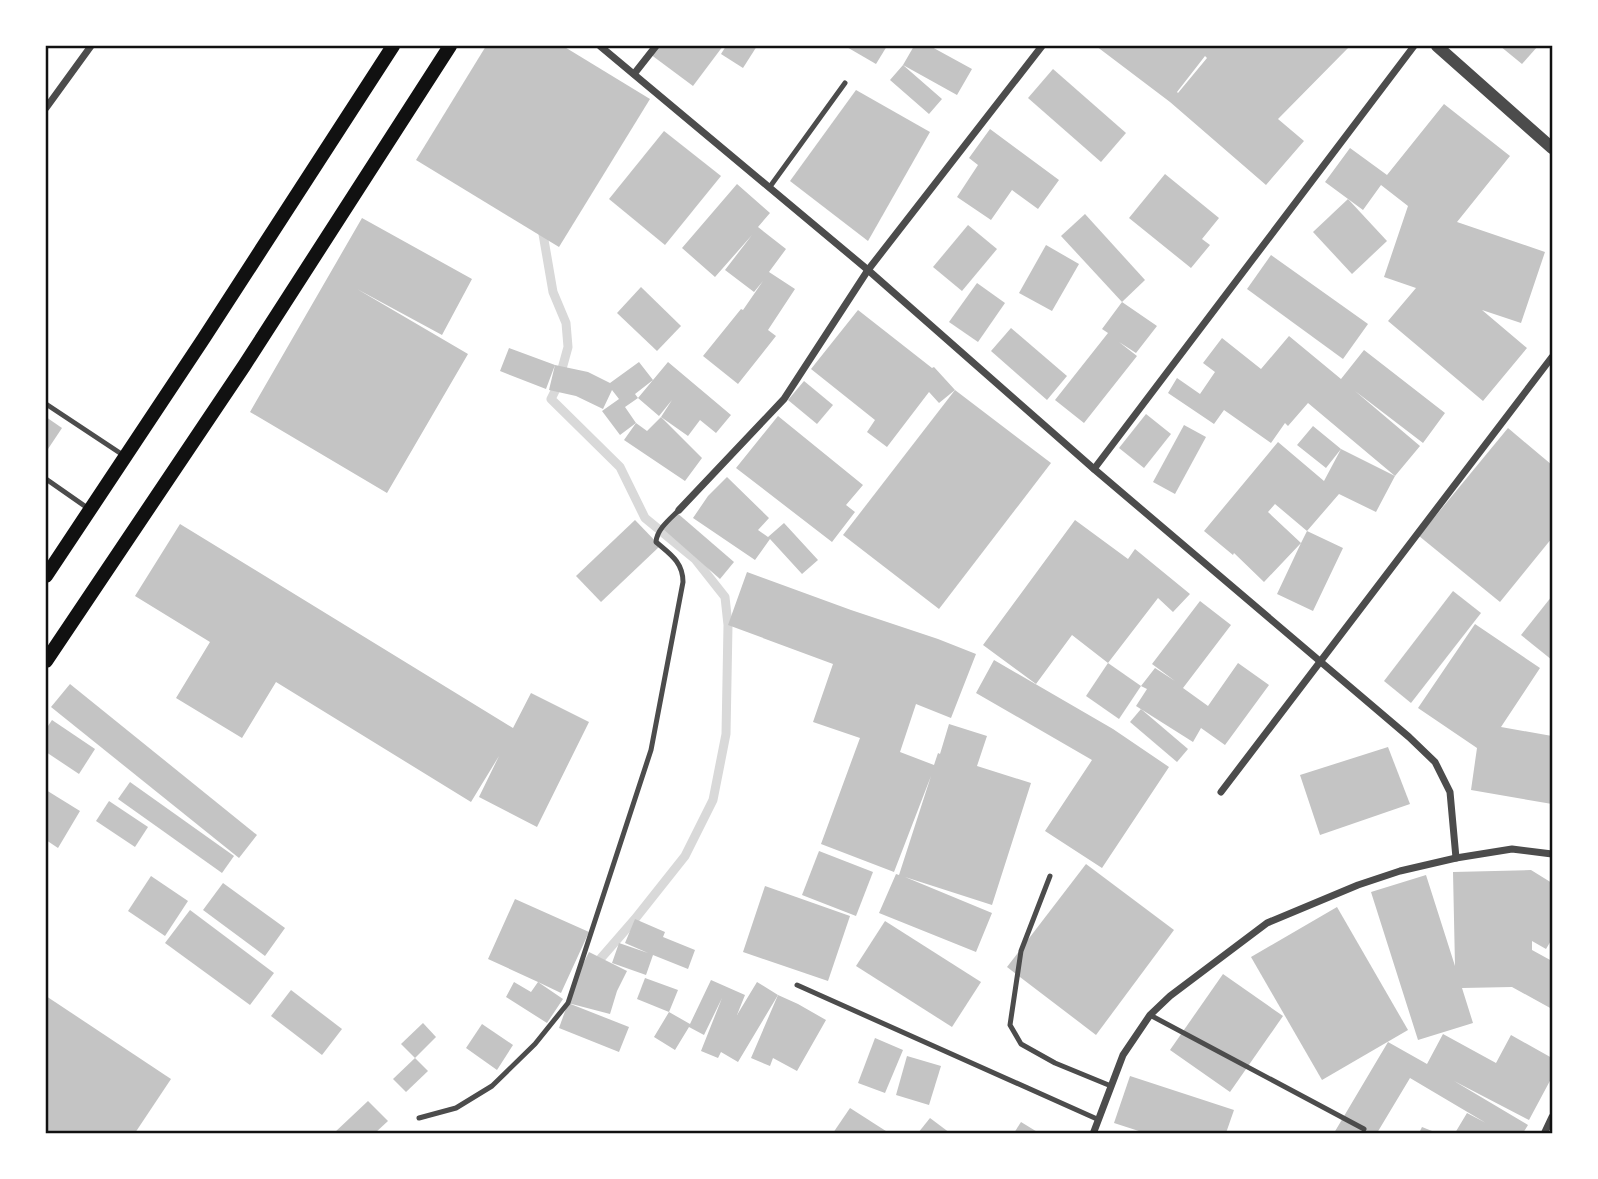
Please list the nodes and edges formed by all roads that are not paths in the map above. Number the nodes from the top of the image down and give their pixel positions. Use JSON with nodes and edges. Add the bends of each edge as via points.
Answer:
{"nodes":[{"id":1,"x":91,"y":46,"type":"edge"},
{"id":2,"x":393,"y":46,"type":"edge"},
{"id":3,"x":450,"y":46,"type":"edge"},
{"id":4,"x":600,"y":46,"type":"edge"},
{"id":5,"x":656,"y":46,"type":"edge"},
{"id":6,"x":1042,"y":46,"type":"edge"},
{"id":7,"x":1414,"y":46,"type":"edge"},
{"id":8,"x":1437,"y":46,"type":"edge"},
{"id":9,"x":634,"y":74,"type":"junction"},
{"id":10,"x":845,"y":83,"type":"dead end"},
{"id":11,"x":46,"y":108,"type":"edge"},
{"id":12,"x":1552,"y":148,"type":"edge"},
{"id":13,"x":769,"y":188,"type":"junction"},
{"id":14,"x":868,"y":270,"type":"junction"},
{"id":15,"x":1552,"y":357,"type":"edge"},
{"id":16,"x":46,"y":404,"type":"edge"},
{"id":17,"x":125,"y":457,"type":"junction"},
{"id":18,"x":1094,"y":469,"type":"junction"},
{"id":19,"x":46,"y":479,"type":"edge"},
{"id":20,"x":90,"y":510,"type":"junction"},
{"id":21,"x":679,"y":510,"type":"joint"},
{"id":22,"x":46,"y":576,"type":"edge"},
{"id":23,"x":46,"y":661,"type":"edge"},
{"id":24,"x":1321,"y":662,"type":"junction"},
{"id":25,"x":1220,"y":792,"type":"dead end"},
{"id":26,"x":1552,"y":854,"type":"edge"},
{"id":27,"x":1456,"y":858,"type":"junction"},
{"id":28,"x":1049,"y":876,"type":"dead end"},
{"id":29,"x":797,"y":985,"type":"dead end"},
{"id":30,"x":1150,"y":1015,"type":"junction"},
{"id":31,"x":1111,"y":1086,"type":"junction"},
{"id":32,"x":1552,"y":1117,"type":"edge"},
{"id":33,"x":419,"y":1118,"type":"dead end"},
{"id":34,"x":1097,"y":1119,"type":"junction"},
{"id":35,"x":1363,"y":1129,"type":"dead end"},
{"id":36,"x":1093,"y":1133,"type":"edge"},
{"id":37,"x":1544,"y":1133,"type":"edge"}],
"edges":[{"from":1,"to":11,"type":"street"},
{"from":2,"to":17,"type":"main road"},
{"from":3,"to":23,"type":"main road"},
{"from":4,"to":9,"type":"street"},
{"from":5,"to":9,"type":"street"},
{"from":6,"to":14,"type":"street"},
{"from":7,"to":18,"type":"street"},
{"from":8,"to":12,"type":"street"},
{"from":9,"to":13,"type":"street"},
{"from":10,"to":13,"type":"lane"},
{"from":13,"to":14,"type":"street"},
{"from":14,"to":18,"type":"street"},
{"from":14,"to":21,"type":"street","via":[[784,399]]},
{"from":15,"to":24,"type":"street"},
{"from":16,"to":17,"type":"lane"},
{"from":17,"to":20,"type":"main road"},
{"from":18,"to":24,"type":"street"},
{"from":19,"to":20,"type":"lane"},
{"from":20,"to":22,"type":"main road"},
{"from":21,"to":33,"type":"lane","via":[[655,540],[681,567],[683,582],[651,750],[568,1003],[492,1086],[456,1108]]},
{"from":24,"to":25,"type":"street"},
{"from":24,"to":27,"type":"street","via":[[1435,762],[1450,792]]},
{"from":26,"to":27,"type":"street","via":[[1512,849]]},
{"from":27,"to":30,"type":"street","via":[[1358,885],[1267,923]]},
{"from":28,"to":31,"type":"lane","via":[[1021,951],[1010,1025],[1021,1044]]},
{"from":29,"to":34,"type":"lane"},
{"from":30,"to":31,"type":"street","via":[[1123,1055]]},
{"from":30,"to":35,"type":"lane"},
{"from":31,"to":34,"type":"street"},
{"from":32,"to":37,"type":"street"},
{"from":34,"to":36,"type":"street"}]}
